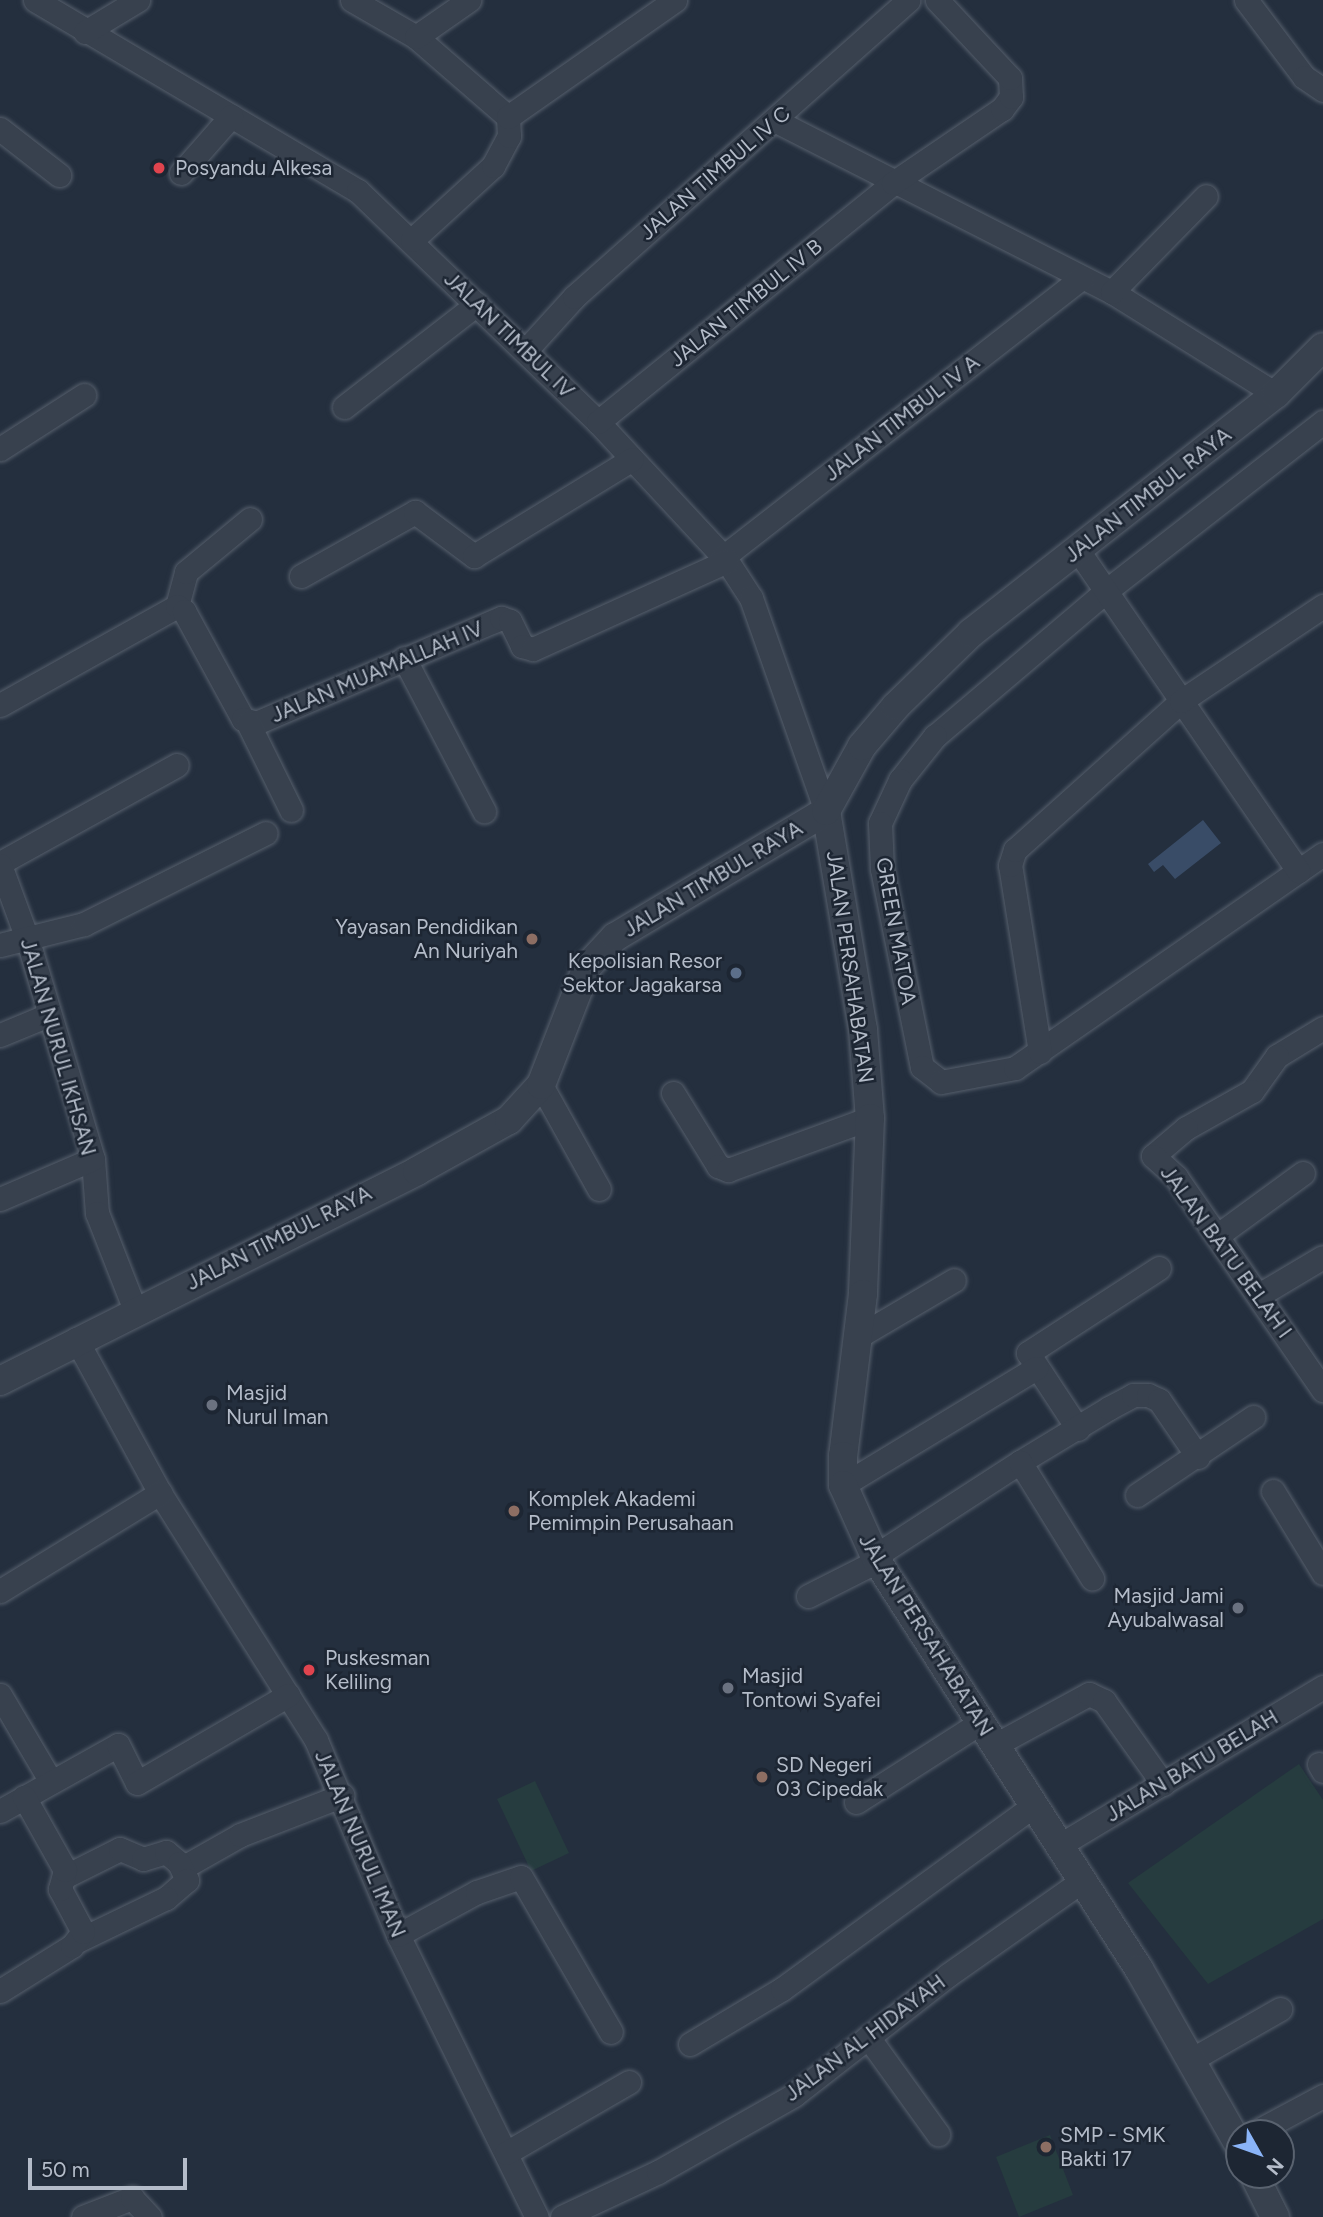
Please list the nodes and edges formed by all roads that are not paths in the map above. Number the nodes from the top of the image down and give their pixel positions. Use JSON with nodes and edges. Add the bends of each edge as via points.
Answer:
{"nodes":[{"id":1,"x":35,"y":0,"type":"edge"},
{"id":2,"x":138,"y":0,"type":"edge"},
{"id":3,"x":352,"y":0,"type":"edge"},
{"id":4,"x":468,"y":0,"type":"edge"},
{"id":5,"x":675,"y":0,"type":"edge"},
{"id":6,"x":908,"y":0,"type":"edge"},
{"id":7,"x":937,"y":0,"type":"edge"},
{"id":8,"x":1246,"y":0,"type":"edge"},
{"id":9,"x":85,"y":32,"type":"junction"},
{"id":10,"x":416,"y":37,"type":"junction"},
{"id":11,"x":1323,"y":90,"type":"edge"},
{"id":12,"x":231,"y":116,"type":"junction"},
{"id":13,"x":508,"y":117,"type":"junction"},
{"id":14,"x":776,"y":121,"type":"junction"},
{"id":15,"x":0,"y":129,"type":"edge"},
{"id":16,"x":181,"y":173,"type":"dead end"},
{"id":17,"x":59,"y":175,"type":"dead end"},
{"id":18,"x":893,"y":183,"type":"junction"},
{"id":19,"x":1206,"y":196,"type":"dead end"},
{"id":20,"x":411,"y":240,"type":"junction"},
{"id":21,"x":1081,"y":278,"type":"junction"},
{"id":22,"x":1112,"y":292,"type":"junction"},
{"id":23,"x":477,"y":304,"type":"junction"},
{"id":24,"x":1323,"y":347,"type":"edge"},
{"id":25,"x":526,"y":350,"type":"junction"},
{"id":26,"x":1276,"y":394,"type":"junction"},
{"id":27,"x":83,"y":395,"type":"dead end"},
{"id":28,"x":344,"y":407,"type":"dead end"},
{"id":29,"x":598,"y":422,"type":"junction"},
{"id":30,"x":1323,"y":422,"type":"edge"},
{"id":31,"x":0,"y":449,"type":"edge"},
{"id":32,"x":632,"y":459,"type":"junction"},
{"id":33,"x":250,"y":519,"type":"dead end"},
{"id":34,"x":1077,"y":550,"type":"junction"},
{"id":35,"x":725,"y":559,"type":"junction"},
{"id":36,"x":302,"y":576,"type":"dead end"},
{"id":37,"x":1105,"y":592,"type":"junction"},
{"id":38,"x":177,"y":606,"type":"junction"},
{"id":39,"x":1323,"y":606,"type":"edge"},
{"id":40,"x":404,"y":659,"type":"junction"},
{"id":41,"x":1181,"y":701,"type":"junction"},
{"id":42,"x":0,"y":705,"type":"edge"},
{"id":43,"x":248,"y":723,"type":"junction"},
{"id":44,"x":177,"y":765,"type":"dead end"},
{"id":45,"x":291,"y":810,"type":"dead end"},
{"id":46,"x":484,"y":811,"type":"dead end"},
{"id":47,"x":826,"y":811,"type":"junction"},
{"id":48,"x":266,"y":832,"type":"dead end"},
{"id":49,"x":1323,"y":854,"type":"edge"},
{"id":50,"x":0,"y":864,"type":"edge"},
{"id":51,"x":1298,"y":871,"type":"junction"},
{"id":52,"x":27,"y":941,"type":"junction"},
{"id":53,"x":0,"y":945,"type":"edge"},
{"id":54,"x":48,"y":1015,"type":"junction"},
{"id":55,"x":1082,"y":1023,"type":"junction"},
{"id":56,"x":1323,"y":1027,"type":"edge"},
{"id":57,"x":0,"y":1035,"type":"edge"},
{"id":58,"x":1040,"y":1052,"type":"junction"},
{"id":59,"x":1015,"y":1068,"type":"junction"},
{"id":60,"x":541,"y":1085,"type":"junction"},
{"id":61,"x":673,"y":1093,"type":"dead end"},
{"id":62,"x":870,"y":1118,"type":"junction"},
{"id":63,"x":93,"y":1159,"type":"junction"},
{"id":64,"x":1303,"y":1173,"type":"dead end"},
{"id":65,"x":598,"y":1189,"type":"dead end"},
{"id":66,"x":0,"y":1199,"type":"edge"},
{"id":67,"x":1218,"y":1235,"type":"junction"},
{"id":68,"x":1323,"y":1257,"type":"edge"},
{"id":69,"x":1159,"y":1268,"type":"dead end"},
{"id":70,"x":954,"y":1280,"type":"dead end"},
{"id":71,"x":1259,"y":1295,"type":"junction"},
{"id":72,"x":135,"y":1310,"type":"junction"},
{"id":73,"x":859,"y":1336,"type":"junction"},
{"id":74,"x":76,"y":1339,"type":"junction"},
{"id":75,"x":1036,"y":1368,"type":"junction"},
{"id":76,"x":1320,"y":1380,"type":"edge"},
{"id":77,"x":0,"y":1381,"type":"edge"},
{"id":78,"x":1253,"y":1417,"type":"dead end"},
{"id":79,"x":1078,"y":1429,"type":"junction"},
{"id":80,"x":1198,"y":1457,"type":"junction"},
{"id":81,"x":1020,"y":1462,"type":"junction"},
{"id":82,"x":843,"y":1485,"type":"junction"},
{"id":83,"x":1273,"y":1491,"type":"dead end"},
{"id":84,"x":160,"y":1493,"type":"junction"},
{"id":85,"x":1137,"y":1496,"type":"dead end"},
{"id":86,"x":876,"y":1558,"type":"junction"},
{"id":87,"x":1323,"y":1573,"type":"edge"},
{"id":88,"x":1092,"y":1578,"type":"dead end"},
{"id":89,"x":0,"y":1591,"type":"edge"},
{"id":90,"x":808,"y":1596,"type":"dead end"},
{"id":91,"x":1323,"y":1687,"type":"edge"},
{"id":92,"x":0,"y":1695,"type":"edge"},
{"id":93,"x":288,"y":1695,"type":"junction"},
{"id":94,"x":988,"y":1734,"type":"junction"},
{"id":95,"x":50,"y":1780,"type":"junction"},
{"id":96,"x":1163,"y":1784,"type":"junction"},
{"id":97,"x":343,"y":1795,"type":"junction"},
{"id":98,"x":24,"y":1797,"type":"junction"},
{"id":99,"x":856,"y":1802,"type":"dead end"},
{"id":100,"x":1034,"y":1805,"type":"junction"},
{"id":101,"x":0,"y":1811,"type":"edge"},
{"id":102,"x":1060,"y":1845,"type":"junction"},
{"id":103,"x":182,"y":1868,"type":"junction"},
{"id":104,"x":66,"y":1876,"type":"junction"},
{"id":105,"x":1083,"y":1880,"type":"junction"},
{"id":106,"x":398,"y":1935,"type":"junction"},
{"id":107,"x":77,"y":1941,"type":"junction"},
{"id":108,"x":0,"y":1991,"type":"edge"},
{"id":109,"x":1280,"y":2009,"type":"dead end"},
{"id":110,"x":611,"y":2032,"type":"dead end"},
{"id":111,"x":868,"y":2037,"type":"junction"},
{"id":112,"x":690,"y":2044,"type":"dead end"},
{"id":113,"x":1189,"y":2061,"type":"junction"},
{"id":114,"x":629,"y":2081,"type":"dead end"},
{"id":115,"x":1323,"y":2095,"type":"edge"},
{"id":116,"x":1228,"y":2119,"type":"edge"},
{"id":117,"x":1280,"y":2119,"type":"edge"},
{"id":118,"x":938,"y":2134,"type":"dead end"},
{"id":119,"x":506,"y":2153,"type":"junction"},
{"id":120,"x":1261,"y":2189,"type":"edge"},
{"id":121,"x":83,"y":2217,"type":"edge"},
{"id":122,"x":150,"y":2217,"type":"edge"},
{"id":123,"x":537,"y":2217,"type":"edge"},
{"id":124,"x":562,"y":2217,"type":"edge"},
{"id":125,"x":1275,"y":2217,"type":"edge"}],
"edges":[{"from":1,"to":9,"type":"street","name":"JALAN TIMBUL IV"},
{"from":2,"to":9,"type":"street"},
{"from":3,"to":10,"type":"street"},
{"from":4,"to":10,"type":"street"},
{"from":5,"to":13,"type":"street"},
{"from":6,"to":14,"type":"street","name":"JALAN TIMBUL IV C"},
{"from":7,"to":18,"type":"street","name":"JALAN TIMBUL IV B","via":[[1010,78],[1011,97],[1002,109]]},
{"from":8,"to":11,"type":"street","via":[[1304,77]]},
{"from":9,"to":12,"type":"street","name":"JALAN TIMBUL IV"},
{"from":10,"to":13,"type":"street"},
{"from":12,"to":16,"type":"street"},
{"from":12,"to":20,"type":"street","name":"JALAN TIMBUL IV","via":[[358,191]]},
{"from":13,"to":20,"type":"street","via":[[509,135],[493,166]]},
{"from":14,"to":18,"type":"street"},
{"from":14,"to":25,"type":"street","name":"JALAN TIMBUL IV C","via":[[566,305]]},
{"from":15,"to":17,"type":"street"},
{"from":18,"to":21,"type":"street"},
{"from":18,"to":29,"type":"street","name":"JALAN TIMBUL IV B"},
{"from":19,"to":22,"type":"street"},
{"from":20,"to":23,"type":"street","name":"JALAN TIMBUL IV"},
{"from":21,"to":22,"type":"street"},
{"from":21,"to":35,"type":"street","name":"JALAN TIMBUL IV A"},
{"from":22,"to":26,"type":"street"},
{"from":23,"to":25,"type":"street","name":"JALAN TIMBUL IV"},
{"from":23,"to":28,"type":"street"},
{"from":24,"to":26,"type":"street","name":"JALAN TIMBUL RAYA"},
{"from":25,"to":29,"type":"street","name":"JALAN TIMBUL IV"},
{"from":26,"to":34,"type":"street","name":"JALAN TIMBUL RAYA"},
{"from":27,"to":31,"type":"street"},
{"from":29,"to":32,"type":"street","name":"JALAN TIMBUL IV"},
{"from":30,"to":37,"type":"street","name":"GREEN MATOA"},
{"from":32,"to":35,"type":"street","name":"JALAN TIMBUL IV"},
{"from":32,"to":36,"type":"street","via":[[474,556],[415,512]]},
{"from":33,"to":38,"type":"street","via":[[186,572]]},
{"from":34,"to":37,"type":"street"},
{"from":34,"to":47,"type":"street","name":"JALAN TIMBUL RAYA","via":[[971,633],[896,706],[862,746]]},
{"from":35,"to":40,"type":"street","name":"JALAN MUAMALLAH IV","via":[[533,649],[523,646],[510,621],[501,618]]},
{"from":35,"to":47,"type":"street","name":"JALAN TIMBUL IV","via":[[751,598]]},
{"from":37,"to":41,"type":"street"},
{"from":37,"to":59,"type":"street","name":"GREEN MATOA","via":[[935,736],[900,780],[880,823],[882,869],[922,1067],[941,1082]]},
{"from":38,"to":42,"type":"street"},
{"from":38,"to":43,"type":"street","name":"JALAN MUAMALLAH IV"},
{"from":39,"to":41,"type":"street"},
{"from":40,"to":43,"type":"street","name":"JALAN MUAMALLAH IV"},
{"from":40,"to":46,"type":"street"},
{"from":41,"to":51,"type":"street"},
{"from":41,"to":58,"type":"street","via":[[1020,843],[1011,858]]},
{"from":43,"to":45,"type":"street"},
{"from":44,"to":50,"type":"street"},
{"from":47,"to":60,"type":"street","name":"JALAN TIMBUL RAYA","via":[[615,937],[587,967]]},
{"from":47,"to":62,"type":"street","name":"JALAN PERSAHABATAN","via":[[863,1030]]},
{"from":48,"to":52,"type":"street","via":[[85,924]]},
{"from":49,"to":51,"type":"street","name":"GREEN MATOA"},
{"from":50,"to":52,"type":"street","name":"JALAN NURUL IKHSAN"},
{"from":51,"to":55,"type":"street","name":"GREEN MATOA"},
{"from":52,"to":53,"type":"street"},
{"from":52,"to":54,"type":"street","name":"JALAN NURUL IKHSAN"},
{"from":54,"to":57,"type":"street"},
{"from":54,"to":63,"type":"street","name":"JALAN NURUL IKHSAN"},
{"from":55,"to":58,"type":"street","name":"GREEN MATOA"},
{"from":55,"to":59,"type":"street","via":[[1081,1037],[1031,1073]]},
{"from":56,"to":67,"type":"street","name":"JALAN BATU BELAH I","via":[[1277,1056],[1252,1091],[1186,1128],[1153,1156],[1176,1177]]},
{"from":58,"to":59,"type":"street","name":"GREEN MATOA"},
{"from":60,"to":65,"type":"street"},
{"from":60,"to":72,"type":"street","name":"JALAN TIMBUL RAYA","via":[[509,1120],[429,1165]]},
{"from":61,"to":62,"type":"street","via":[[718,1166],[728,1170]]},
{"from":62,"to":73,"type":"street","name":"JALAN PERSAHABATAN"},
{"from":63,"to":66,"type":"street"},
{"from":63,"to":72,"type":"street","name":"JALAN NURUL IKHSAN","via":[[97,1213]]},
{"from":64,"to":67,"type":"street"},
{"from":67,"to":71,"type":"street","name":"JALAN BATU BELAH I"},
{"from":68,"to":71,"type":"street"},
{"from":69,"to":75,"type":"street","via":[[1030,1349],[1028,1356]]},
{"from":70,"to":73,"type":"street"},
{"from":71,"to":76,"type":"street","name":"JALAN BATU BELAH I"},
{"from":72,"to":74,"type":"street","name":"JALAN TIMBUL RAYA"},
{"from":73,"to":82,"type":"street","name":"JALAN PERSAHABATAN","via":[[842,1456]]},
{"from":74,"to":77,"type":"street","name":"JALAN TIMBUL RAYA"},
{"from":74,"to":84,"type":"street","name":"JALAN NURUL IMAN"},
{"from":75,"to":79,"type":"street"},
{"from":75,"to":82,"type":"street"},
{"from":78,"to":80,"type":"street"},
{"from":79,"to":80,"type":"street","via":[[1133,1395],[1148,1395],[1169,1412]]},
{"from":79,"to":81,"type":"street"},
{"from":80,"to":85,"type":"street"},
{"from":81,"to":86,"type":"street"},
{"from":81,"to":88,"type":"street"},
{"from":82,"to":86,"type":"street","name":"JALAN PERSAHABATAN"},
{"from":83,"to":87,"type":"street"},
{"from":84,"to":89,"type":"street"},
{"from":84,"to":93,"type":"street","name":"JALAN NURUL IMAN"},
{"from":86,"to":90,"type":"street"},
{"from":86,"to":94,"type":"street","name":"JALAN PERSAHABATAN"},
{"from":91,"to":96,"type":"street","name":"JALAN BATU BELAH"},
{"from":92,"to":95,"type":"street"},
{"from":93,"to":95,"type":"street","via":[[137,1783],[118,1745]]},
{"from":93,"to":97,"type":"street","name":"JALAN NURUL IMAN"},
{"from":94,"to":96,"type":"street","via":[[1090,1694],[1104,1701]]},
{"from":94,"to":99,"type":"street"},
{"from":94,"to":100,"type":"street","name":"JALAN PERSAHABATAN"},
{"from":95,"to":98,"type":"street"},
{"from":96,"to":102,"type":"street","name":"JALAN BATU BELAH"},
{"from":97,"to":103,"type":"street","via":[[240,1835]]},
{"from":97,"to":106,"type":"street","name":"JALAN NURUL IMAN"},
{"from":98,"to":101,"type":"street"},
{"from":98,"to":104,"type":"street"},
{"from":100,"to":102,"type":"street","name":"JALAN PERSAHABATAN"},
{"from":100,"to":112,"type":"street","via":[[782,1989]]},
{"from":102,"to":105,"type":"street","name":"JALAN PERSAHABATAN"},
{"from":103,"to":104,"type":"street","via":[[166,1852],[143,1859],[120,1849]]},
{"from":103,"to":107,"type":"street","via":[[187,1880],[176,1893]]},
{"from":104,"to":107,"type":"street","via":[[60,1889],[83,1927]]},
{"from":105,"to":111,"type":"street","name":"JALAN AL HIDAYAH"},
{"from":105,"to":113,"type":"street","name":"JALAN PERSAHABATAN","via":[[1168,2018]]},
{"from":106,"to":110,"type":"street","via":[[478,1892],[521,1877]]},
{"from":106,"to":119,"type":"street","name":"JALAN NURUL IMAN"},
{"from":107,"to":108,"type":"street"},
{"from":109,"to":113,"type":"street"},
{"from":111,"to":118,"type":"street"},
{"from":111,"to":124,"type":"street","name":"JALAN AL HIDAYAH","via":[[794,2095],[658,2172]]},
{"from":113,"to":116,"type":"street","name":"JALAN PERSAHABATAN"},
{"from":114,"to":119,"type":"street"},
{"from":115,"to":117,"type":"street"},
{"from":119,"to":123,"type":"street","name":"JALAN NURUL IMAN"},
{"from":120,"to":125,"type":"street"},
{"from":121,"to":122,"type":"street","via":[[112,2202],[132,2198]]}]}
